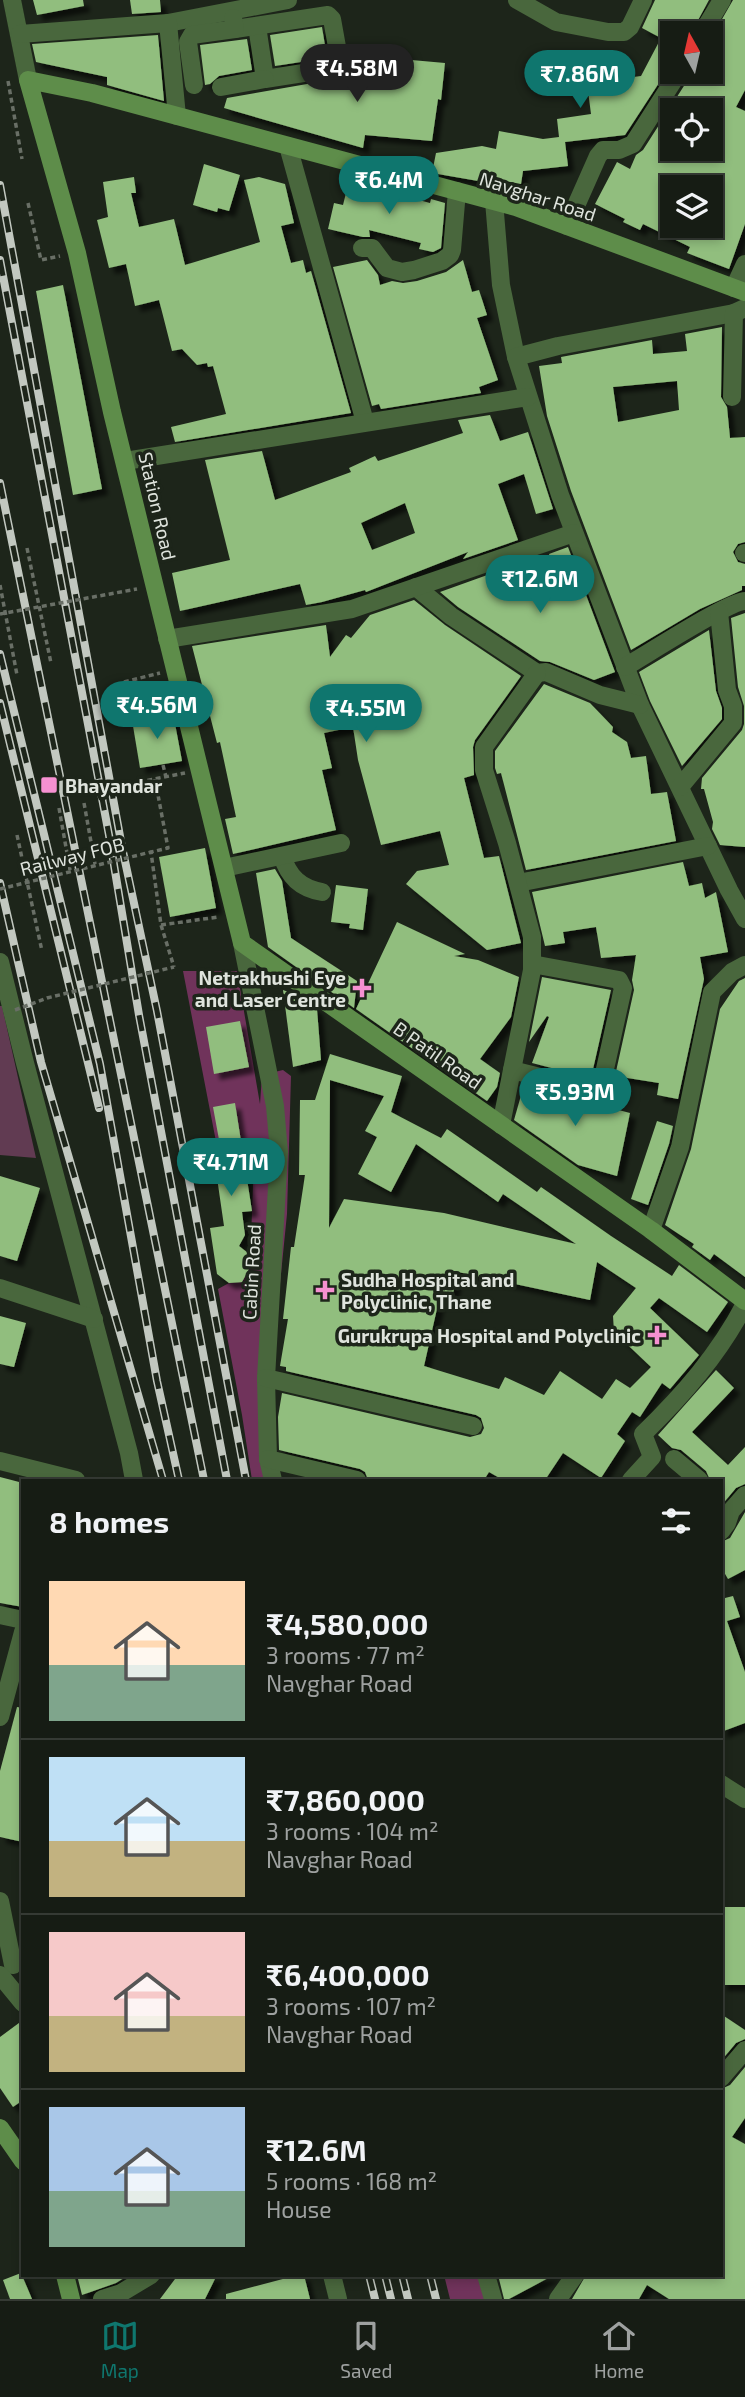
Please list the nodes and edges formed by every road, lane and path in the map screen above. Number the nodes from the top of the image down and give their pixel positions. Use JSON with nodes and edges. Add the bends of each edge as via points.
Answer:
{"nodes":[{"id":1,"x":12,"y":0,"type":"edge"},
{"id":2,"x":288,"y":0,"type":"edge"},
{"id":3,"x":517,"y":0,"type":"edge"},
{"id":4,"x":643,"y":0,"type":"edge"},
{"id":5,"x":722,"y":0,"type":"edge"},
{"id":6,"x":234,"y":20,"type":"junction"},
{"id":7,"x":709,"y":21,"type":"edge"},
{"id":8,"x":168,"y":23,"type":"junction"},
{"id":9,"x":257,"y":26,"type":"junction"},
{"id":10,"x":20,"y":34,"type":"junction"},
{"id":11,"x":8,"y":77,"type":"dead end"},
{"id":12,"x":265,"y":79,"type":"junction"},
{"id":13,"x":28,"y":80,"type":"junction"},
{"id":14,"x":672,"y":84,"type":"edge"},
{"id":15,"x":194,"y":85,"type":"dead end"},
{"id":16,"x":221,"y":87,"type":"dead end"},
{"id":17,"x":177,"y":116,"type":"junction"},
{"id":18,"x":288,"y":146,"type":"junction"},
{"id":19,"x":22,"y":159,"type":"dead end"},
{"id":20,"x":457,"y":191,"type":"junction"},
{"id":21,"x":494,"y":201,"type":"junction"},
{"id":22,"x":28,"y":203,"type":"dead end"},
{"id":23,"x":567,"y":226,"type":"junction"},
{"id":24,"x":362,"y":248,"type":"dead end"},
{"id":25,"x":41,"y":260,"type":"dead end"},
{"id":26,"x":745,"y":264,"type":"edge"},
{"id":27,"x":739,"y":290,"type":"edge"},
{"id":28,"x":739,"y":310,"type":"edge"},
{"id":29,"x":516,"y":357,"type":"junction"},
{"id":30,"x":528,"y":397,"type":"junction"},
{"id":31,"x":732,"y":397,"type":"dead end"},
{"id":32,"x":365,"y":422,"type":"junction"},
{"id":33,"x":125,"y":461,"type":"junction"},
{"id":34,"x":574,"y":533,"type":"junction"},
{"id":35,"x":27,"y":548,"type":"dead end"},
{"id":36,"x":0,"y":585,"type":"edge"},
{"id":37,"x":415,"y":587,"type":"junction"},
{"id":38,"x":137,"y":589,"type":"dead end"},
{"id":39,"x":745,"y":601,"type":"edge"},
{"id":40,"x":40,"y":607,"type":"junction"},
{"id":41,"x":719,"y":612,"type":"junction"},
{"id":42,"x":6,"y":613,"type":"junction"},
{"id":43,"x":0,"y":614,"type":"edge"},
{"id":44,"x":167,"y":639,"type":"junction"},
{"id":45,"x":51,"y":663,"type":"dead end"},
{"id":46,"x":625,"y":667,"type":"junction"},
{"id":47,"x":174,"y":670,"type":"junction"},
{"id":48,"x":537,"y":673,"type":"junction"},
{"id":49,"x":17,"y":675,"type":"dead end"},
{"id":50,"x":124,"y":682,"type":"dead end"},
{"id":51,"x":640,"y":705,"type":"junction"},
{"id":52,"x":739,"y":706,"type":"edge"},
{"id":53,"x":163,"y":765,"type":"dead end"},
{"id":54,"x":199,"y":770,"type":"junction"},
{"id":55,"x":166,"y":777,"type":"junction"},
{"id":56,"x":155,"y":779,"type":"junction"},
{"id":57,"x":139,"y":782,"type":"dead end"},
{"id":58,"x":680,"y":787,"type":"junction"},
{"id":59,"x":84,"y":803,"type":"dead end"},
{"id":60,"x":59,"y":808,"type":"dead end"},
{"id":61,"x":17,"y":835,"type":"dead end"},
{"id":62,"x":341,"y":843,"type":"dead end"},
{"id":63,"x":708,"y":846,"type":"junction"},
{"id":64,"x":151,"y":852,"type":"junction"},
{"id":65,"x":282,"y":856,"type":"junction"},
{"id":66,"x":95,"y":864,"type":"junction"},
{"id":67,"x":224,"y":868,"type":"junction"},
{"id":68,"x":70,"y":870,"type":"junction"},
{"id":69,"x":26,"y":881,"type":"junction"},
{"id":70,"x":518,"y":883,"type":"junction"},
{"id":71,"x":0,"y":888,"type":"edge"},
{"id":72,"x":323,"y":892,"type":"dead end"},
{"id":73,"x":235,"y":914,"type":"junction"},
{"id":74,"x":745,"y":919,"type":"edge"},
{"id":75,"x":161,"y":925,"type":"junction"},
{"id":76,"x":242,"y":943,"type":"junction"},
{"id":77,"x":42,"y":951,"type":"dead end"},
{"id":78,"x":0,"y":962,"type":"edge"},
{"id":79,"x":532,"y":964,"type":"junction"},
{"id":80,"x":745,"y":965,"type":"edge"},
{"id":81,"x":8,"y":998,"type":"edge"},
{"id":82,"x":512,"y":1070,"type":"junction"},
{"id":83,"x":501,"y":1125,"type":"junction"},
{"id":84,"x":651,"y":1230,"type":"junction"},
{"id":85,"x":0,"y":1288,"type":"edge"},
{"id":86,"x":745,"y":1302,"type":"edge"},
{"id":87,"x":94,"y":1320,"type":"junction"},
{"id":88,"x":266,"y":1378,"type":"junction"},
{"id":89,"x":473,"y":1426,"type":"dead end"},
{"id":90,"x":268,"y":1459,"type":"junction"},
{"id":91,"x":674,"y":1459,"type":"dead end"},
{"id":92,"x":0,"y":1461,"type":"edge"},
{"id":93,"x":72,"y":1479,"type":"edge"},
{"id":94,"x":134,"y":1479,"type":"edge"},
{"id":95,"x":273,"y":1479,"type":"edge"},
{"id":96,"x":353,"y":1479,"type":"edge"},
{"id":97,"x":632,"y":1479,"type":"edge"},
{"id":98,"x":698,"y":1479,"type":"edge"},
{"id":99,"x":745,"y":1495,"type":"edge"},
{"id":100,"x":723,"y":1528,"type":"edge"},
{"id":101,"x":0,"y":1615,"type":"edge"},
{"id":102,"x":21,"y":1620,"type":"edge"},
{"id":103,"x":21,"y":1639,"type":"edge"},
{"id":104,"x":0,"y":1717,"type":"edge"},
{"id":105,"x":723,"y":1785,"type":"edge"},
{"id":106,"x":745,"y":1799,"type":"edge"},
{"id":107,"x":0,"y":1901,"type":"edge"},
{"id":108,"x":11,"y":1973,"type":"edge"},
{"id":109,"x":21,"y":1998,"type":"edge"},
{"id":110,"x":745,"y":2050,"type":"edge"},
{"id":111,"x":723,"y":2076,"type":"edge"},
{"id":112,"x":0,"y":2129,"type":"edge"},
{"id":113,"x":21,"y":2158,"type":"edge"},
{"id":114,"x":66,"y":2277,"type":"edge"},
{"id":115,"x":148,"y":2277,"type":"edge"},
{"id":116,"x":332,"y":2277,"type":"edge"},
{"id":117,"x":487,"y":2277,"type":"edge"},
{"id":118,"x":574,"y":2277,"type":"edge"},
{"id":119,"x":71,"y":2299,"type":"edge"},
{"id":120,"x":102,"y":2299,"type":"edge"},
{"id":121,"x":338,"y":2299,"type":"edge"},
{"id":122,"x":493,"y":2299,"type":"edge"},
{"id":123,"x":558,"y":2299,"type":"edge"}],
"edges":[{"from":1,"to":10,"type":"street"},
{"from":2,"to":6,"type":"street"},
{"from":3,"to":4,"type":"street","via":[[556,22],[608,32],[624,32],[630,27]]},
{"from":5,"to":7,"type":"street"},
{"from":6,"to":8,"type":"street"},
{"from":6,"to":9,"type":"street"},
{"from":6,"to":15,"type":"street","via":[[192,35],[188,42]]},
{"from":8,"to":10,"type":"street"},
{"from":8,"to":17,"type":"street"},
{"from":9,"to":12,"type":"street"},
{"from":9,"to":12,"type":"street","via":[[328,15],[332,19],[334,64]]},
{"from":10,"to":13,"type":"street"},
{"from":11,"to":19,"type":"path"},
{"from":12,"to":16,"type":"street"},
{"from":13,"to":17,"type":"main road","name":"Navghar Road"},
{"from":13,"to":33,"type":"main road","name":"Station Road","via":[[76,253]]},
{"from":14,"to":23,"type":"street","via":[[634,144],[619,150],[603,149]]},
{"from":17,"to":18,"type":"main road","name":"Navghar Road"},
{"from":18,"to":20,"type":"main road","name":"Navghar Road"},
{"from":18,"to":32,"type":"street"},
{"from":20,"to":21,"type":"main road","name":"Navghar Road"},
{"from":20,"to":24,"type":"street","via":[[452,250],[442,261],[402,271],[387,268],[372,247]]},
{"from":21,"to":23,"type":"main road","name":"Navghar Road"},
{"from":21,"to":29,"type":"street","via":[[501,285]]},
{"from":22,"to":25,"type":"path"},
{"from":23,"to":27,"type":"main road","name":"Navghar Road"},
{"from":26,"to":27,"type":"street"},
{"from":28,"to":29,"type":"street"},
{"from":28,"to":31,"type":"street"},
{"from":29,"to":30,"type":"street"},
{"from":30,"to":32,"type":"street"},
{"from":30,"to":34,"type":"street"},
{"from":32,"to":33,"type":"street"},
{"from":33,"to":44,"type":"main road","name":"Station Road"},
{"from":34,"to":37,"type":"street"},
{"from":34,"to":46,"type":"street"},
{"from":35,"to":40,"type":"path"},
{"from":36,"to":42,"type":"path"},
{"from":37,"to":44,"type":"street","via":[[352,609]]},
{"from":37,"to":48,"type":"street"},
{"from":38,"to":40,"type":"path","bridge":true},
{"from":39,"to":41,"type":"street"},
{"from":40,"to":42,"type":"path","bridge":true},
{"from":40,"to":45,"type":"path"},
{"from":41,"to":46,"type":"street"},
{"from":41,"to":52,"type":"street","via":[[727,690]]},
{"from":42,"to":43,"type":"path","bridge":true},
{"from":42,"to":49,"type":"path"},
{"from":44,"to":47,"type":"main road","name":"Station Road"},
{"from":46,"to":51,"type":"street"},
{"from":47,"to":50,"type":"path"},
{"from":47,"to":54,"type":"main road","name":"Station Road"},
{"from":48,"to":51,"type":"street","via":[[546,672],[600,695]]},
{"from":48,"to":70,"type":"street","via":[[484,747],[484,770]]},
{"from":51,"to":58,"type":"street"},
{"from":52,"to":58,"type":"street","via":[[733,723]]},
{"from":53,"to":55,"type":"path"},
{"from":54,"to":55,"type":"path"},
{"from":54,"to":67,"type":"main road","name":"Station Road"},
{"from":55,"to":56,"type":"path"},
{"from":56,"to":57,"type":"path"},
{"from":56,"to":64,"type":"path","via":[[168,848]]},
{"from":58,"to":63,"type":"street"},
{"from":59,"to":66,"type":"path"},
{"from":60,"to":68,"type":"path"},
{"from":61,"to":69,"type":"path"},
{"from":62,"to":65,"type":"street"},
{"from":63,"to":70,"type":"street"},
{"from":63,"to":74,"type":"street"},
{"from":64,"to":66,"type":"path","name":"Railway FOB","bridge":true},
{"from":64,"to":75,"type":"path"},
{"from":65,"to":67,"type":"street"},
{"from":65,"to":72,"type":"street","via":[[293,879]]},
{"from":66,"to":68,"type":"path","name":"Railway FOB","bridge":true},
{"from":67,"to":73,"type":"main road","name":"Station Road"},
{"from":68,"to":69,"type":"path","name":"Railway FOB","bridge":true},
{"from":69,"to":71,"type":"path","name":"Railway FOB","bridge":true},
{"from":69,"to":77,"type":"path"},
{"from":70,"to":79,"type":"street","via":[[532,937]]},
{"from":73,"to":75,"type":"path"},
{"from":73,"to":76,"type":"main road","name":"Station Road"},
{"from":75,"to":81,"type":"path","bridge":true,"via":[[174,967],[47,998]]},
{"from":76,"to":83,"type":"main road","name":"B Patil Road"},
{"from":76,"to":88,"type":"street","name":"Cabin Road","via":[[275,1106],[279,1152]]},
{"from":78,"to":81,"type":"street"},
{"from":79,"to":82,"type":"street"},
{"from":79,"to":82,"type":"street","via":[[619,980],[622,988],[601,1087],[596,1091]]},
{"from":80,"to":84,"type":"street","via":[[712,992],[680,1147]]},
{"from":81,"to":87,"type":"street"},
{"from":82,"to":83,"type":"street"},
{"from":83,"to":84,"type":"main road","name":"B Patil Road"},
{"from":84,"to":86,"type":"main road","name":"B Patil Road"},
{"from":85,"to":87,"type":"street"},
{"from":86,"to":97,"type":"street","via":[[727,1337],[678,1400],[643,1434],[652,1457]]},
{"from":87,"to":94,"type":"street"},
{"from":88,"to":89,"type":"street"},
{"from":88,"to":90,"type":"street","name":"Cabin Road"},
{"from":90,"to":95,"type":"street","name":"Cabin Road"},
{"from":90,"to":96,"type":"street"},
{"from":91,"to":98,"type":"street"},
{"from":92,"to":93,"type":"street"},
{"from":99,"to":100,"type":"street","via":[[730,1511]]},
{"from":101,"to":102,"type":"street"},
{"from":103,"to":104,"type":"street"},
{"from":105,"to":106,"type":"street"},
{"from":107,"to":108,"type":"street"},
{"from":108,"to":109,"type":"street"},
{"from":110,"to":111,"type":"street"},
{"from":112,"to":113,"type":"main road"},
{"from":114,"to":119,"type":"main road"},
{"from":115,"to":120,"type":"street"},
{"from":116,"to":121,"type":"street"},
{"from":117,"to":122,"type":"street"},
{"from":118,"to":123,"type":"street"}]}
